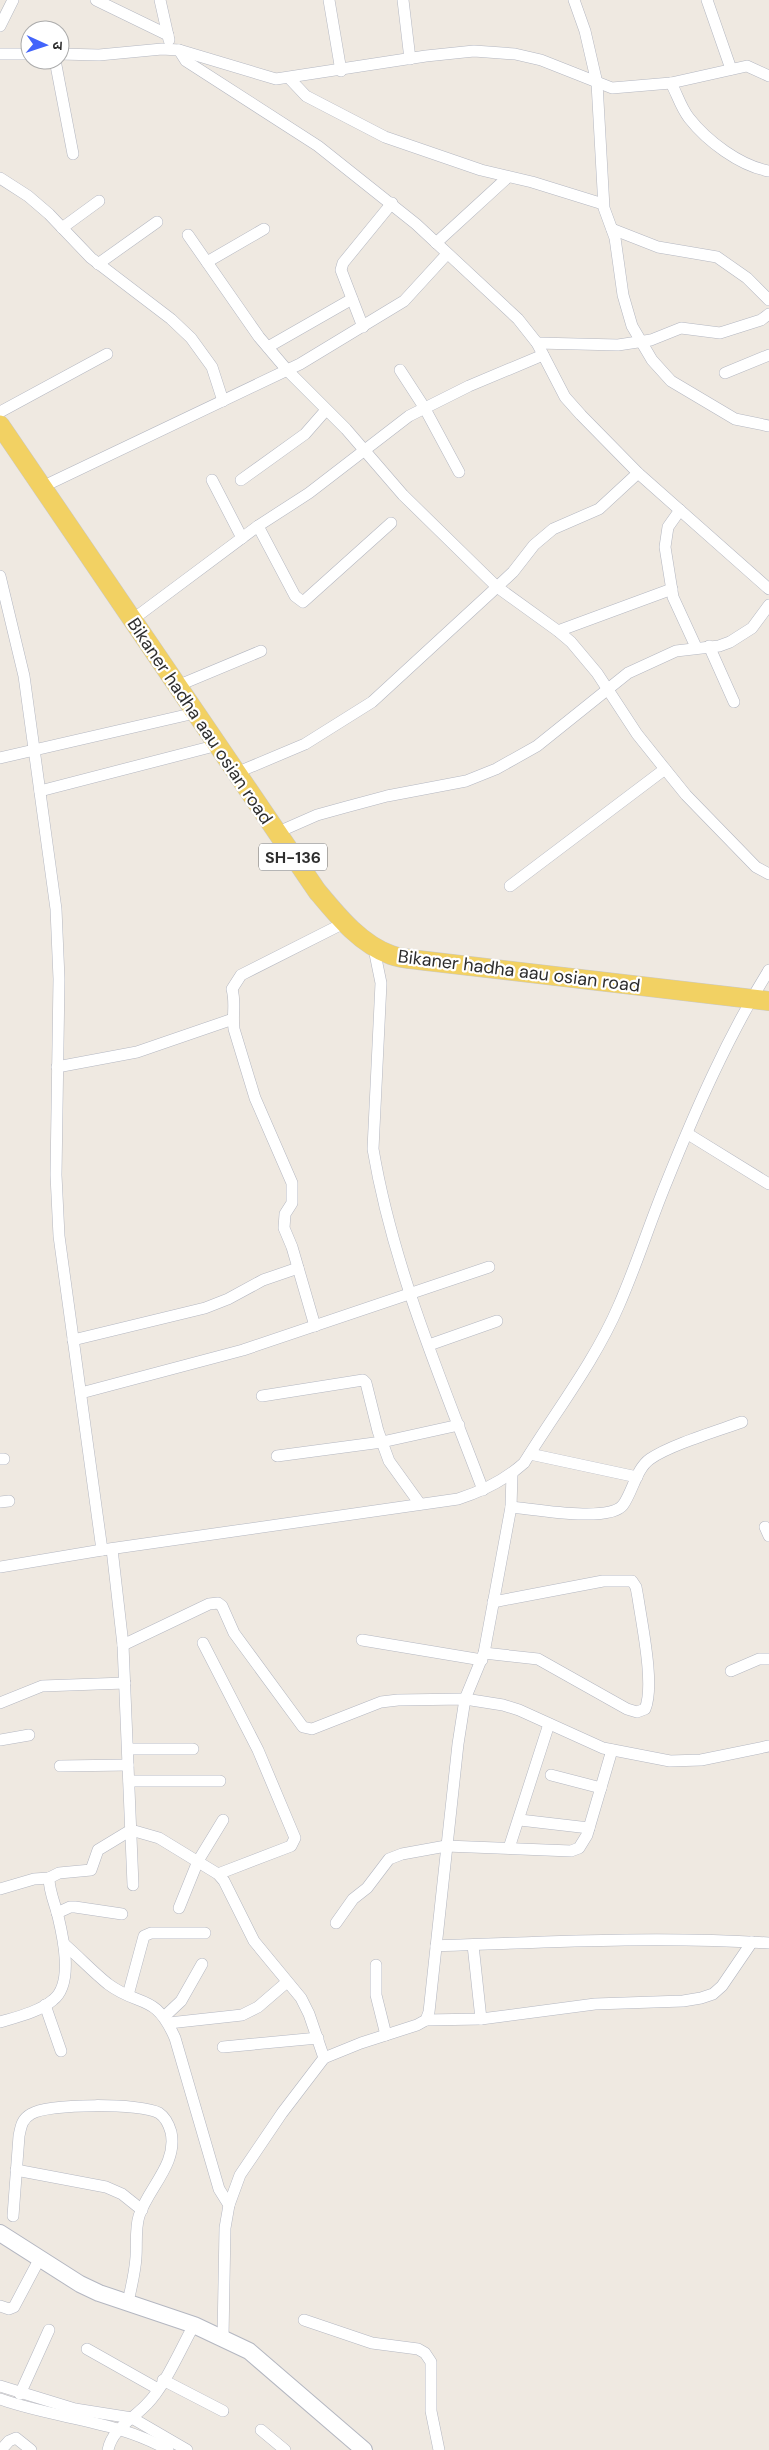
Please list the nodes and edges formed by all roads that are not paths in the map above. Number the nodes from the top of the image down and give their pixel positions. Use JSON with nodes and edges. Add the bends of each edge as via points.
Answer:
{"nodes":[{"id":1,"x":13,"y":0,"type":"edge"},
{"id":2,"x":96,"y":0,"type":"edge"},
{"id":3,"x":160,"y":0,"type":"edge"},
{"id":4,"x":329,"y":0,"type":"edge"},
{"id":5,"x":403,"y":0,"type":"edge"},
{"id":6,"x":574,"y":0,"type":"edge"},
{"id":7,"x":707,"y":0,"type":"edge"},
{"id":8,"x":0,"y":26,"type":"edge"},
{"id":9,"x":168,"y":35,"type":"junction"},
{"id":10,"x":175,"y":49,"type":"junction"},
{"id":11,"x":0,"y":54,"type":"edge"},
{"id":12,"x":20,"y":54,"type":"edge"},
{"id":13,"x":70,"y":54,"type":"edge"},
{"id":14,"x":410,"y":59,"type":"junction"},
{"id":15,"x":731,"y":69,"type":"junction"},
{"id":16,"x":57,"y":70,"type":"edge"},
{"id":17,"x":340,"y":71,"type":"junction"},
{"id":18,"x":769,"y":76,"type":"edge"},
{"id":19,"x":290,"y":78,"type":"junction"},
{"id":20,"x":597,"y":83,"type":"junction"},
{"id":21,"x":671,"y":83,"type":"junction"},
{"id":22,"x":73,"y":154,"type":"dead end"},
{"id":23,"x":769,"y":172,"type":"edge"},
{"id":24,"x":508,"y":177,"type":"junction"},
{"id":25,"x":0,"y":178,"type":"edge"},
{"id":26,"x":99,"y":201,"type":"dead end"},
{"id":27,"x":392,"y":203,"type":"junction"},
{"id":28,"x":603,"y":204,"type":"junction"},
{"id":29,"x":157,"y":222,"type":"dead end"},
{"id":30,"x":62,"y":228,"type":"junction"},
{"id":31,"x":264,"y":229,"type":"dead end"},
{"id":32,"x":612,"y":229,"type":"junction"},
{"id":33,"x":188,"y":235,"type":"dead end"},
{"id":34,"x":436,"y":243,"type":"junction"},
{"id":35,"x":447,"y":254,"type":"junction"},
{"id":36,"x":207,"y":262,"type":"junction"},
{"id":37,"x":98,"y":264,"type":"junction"},
{"id":38,"x":352,"y":299,"type":"junction"},
{"id":39,"x":769,"y":300,"type":"edge"},
{"id":40,"x":769,"y":314,"type":"edge"},
{"id":41,"x":363,"y":327,"type":"junction"},
{"id":42,"x":642,"y":342,"type":"junction"},
{"id":43,"x":537,"y":343,"type":"junction"},
{"id":44,"x":268,"y":348,"type":"junction"},
{"id":45,"x":106,"y":354,"type":"dead end"},
{"id":46,"x":543,"y":354,"type":"junction"},
{"id":47,"x":769,"y":355,"type":"edge"},
{"id":48,"x":287,"y":370,"type":"junction"},
{"id":49,"x":400,"y":370,"type":"dead end"},
{"id":50,"x":725,"y":373,"type":"dead end"},
{"id":51,"x":223,"y":401,"type":"junction"},
{"id":52,"x":424,"y":407,"type":"junction"},
{"id":53,"x":326,"y":410,"type":"junction"},
{"id":54,"x":0,"y":412,"type":"edge"},
{"id":55,"x":0,"y":426,"type":"edge"},
{"id":56,"x":769,"y":426,"type":"edge"},
{"id":57,"x":365,"y":450,"type":"junction"},
{"id":58,"x":459,"y":472,"type":"dead end"},
{"id":59,"x":638,"y":473,"type":"junction"},
{"id":60,"x":212,"y":480,"type":"dead end"},
{"id":61,"x":241,"y":480,"type":"dead end"},
{"id":62,"x":42,"y":487,"type":"junction"},
{"id":63,"x":680,"y":510,"type":"junction"},
{"id":64,"x":391,"y":523,"type":"dead end"},
{"id":65,"x":258,"y":526,"type":"junction"},
{"id":66,"x":242,"y":538,"type":"junction"},
{"id":67,"x":0,"y":576,"type":"edge"},
{"id":68,"x":498,"y":587,"type":"junction"},
{"id":69,"x":672,"y":589,"type":"junction"},
{"id":70,"x":769,"y":589,"type":"edge"},
{"id":71,"x":769,"y":604,"type":"edge"},
{"id":72,"x":132,"y":620,"type":"junction"},
{"id":73,"x":558,"y":631,"type":"junction"},
{"id":74,"x":709,"y":646,"type":"junction"},
{"id":75,"x":696,"y":647,"type":"junction"},
{"id":76,"x":261,"y":651,"type":"dead end"},
{"id":77,"x":177,"y":686,"type":"junction"},
{"id":78,"x":608,"y":690,"type":"junction"},
{"id":79,"x":734,"y":702,"type":"dead end"},
{"id":80,"x":195,"y":713,"type":"junction"},
{"id":81,"x":218,"y":745,"type":"junction"},
{"id":82,"x":34,"y":751,"type":"junction"},
{"id":83,"x":0,"y":758,"type":"edge"},
{"id":84,"x":665,"y":769,"type":"junction"},
{"id":85,"x":236,"y":773,"type":"junction"},
{"id":86,"x":40,"y":791,"type":"junction"},
{"id":87,"x":276,"y":833,"type":"junction"},
{"id":88,"x":769,"y":874,"type":"edge"},
{"id":89,"x":510,"y":886,"type":"dead end"},
{"id":90,"x":344,"y":923,"type":"junction"},
{"id":91,"x":373,"y":944,"type":"junction"},
{"id":92,"x":769,"y":970,"type":"edge"},
{"id":93,"x":760,"y":1000,"type":"edge"},
{"id":94,"x":233,"y":1019,"type":"junction"},
{"id":95,"x":57,"y":1067,"type":"junction"},
{"id":96,"x":688,"y":1134,"type":"junction"},
{"id":97,"x":769,"y":1184,"type":"edge"},
{"id":98,"x":488,"y":1267,"type":"dead end"},
{"id":99,"x":298,"y":1268,"type":"junction"},
{"id":100,"x":410,"y":1294,"type":"junction"},
{"id":101,"x":497,"y":1321,"type":"dead end"},
{"id":102,"x":315,"y":1326,"type":"junction"},
{"id":103,"x":73,"y":1340,"type":"junction"},
{"id":104,"x":429,"y":1345,"type":"junction"},
{"id":105,"x":81,"y":1393,"type":"junction"},
{"id":106,"x":262,"y":1396,"type":"dead end"},
{"id":107,"x":742,"y":1422,"type":"dead end"},
{"id":108,"x":459,"y":1425,"type":"junction"},
{"id":109,"x":382,"y":1442,"type":"junction"},
{"id":110,"x":530,"y":1454,"type":"junction"},
{"id":111,"x":277,"y":1456,"type":"dead end"},
{"id":112,"x":512,"y":1474,"type":"junction"},
{"id":113,"x":637,"y":1477,"type":"junction"},
{"id":114,"x":483,"y":1490,"type":"junction"},
{"id":115,"x":420,"y":1504,"type":"junction"},
{"id":116,"x":511,"y":1507,"type":"junction"},
{"id":117,"x":107,"y":1549,"type":"junction"},
{"id":118,"x":0,"y":1567,"type":"edge"},
{"id":119,"x":493,"y":1602,"type":"junction"},
{"id":120,"x":362,"y":1640,"type":"dead end"},
{"id":121,"x":203,"y":1643,"type":"dead end"},
{"id":122,"x":123,"y":1645,"type":"junction"},
{"id":123,"x":483,"y":1656,"type":"junction"},
{"id":124,"x":769,"y":1659,"type":"edge"},
{"id":125,"x":731,"y":1670,"type":"dead end"},
{"id":126,"x":124,"y":1683,"type":"junction"},
{"id":127,"x":465,"y":1699,"type":"junction"},
{"id":128,"x":0,"y":1703,"type":"edge"},
{"id":129,"x":549,"y":1724,"type":"junction"},
{"id":130,"x":29,"y":1735,"type":"dead end"},
{"id":131,"x":0,"y":1740,"type":"edge"},
{"id":132,"x":769,"y":1746,"type":"edge"},
{"id":133,"x":128,"y":1749,"type":"junction"},
{"id":134,"x":193,"y":1749,"type":"dead end"},
{"id":135,"x":612,"y":1750,"type":"junction"},
{"id":136,"x":128,"y":1765,"type":"junction"},
{"id":137,"x":60,"y":1766,"type":"dead end"},
{"id":138,"x":551,"y":1775,"type":"dead end"},
{"id":139,"x":129,"y":1781,"type":"junction"},
{"id":140,"x":220,"y":1781,"type":"dead end"},
{"id":141,"x":601,"y":1788,"type":"junction"},
{"id":142,"x":223,"y":1820,"type":"dead end"},
{"id":143,"x":520,"y":1820,"type":"junction"},
{"id":144,"x":589,"y":1828,"type":"junction"},
{"id":145,"x":131,"y":1830,"type":"junction"},
{"id":146,"x":446,"y":1846,"type":"junction"},
{"id":147,"x":509,"y":1848,"type":"junction"},
{"id":148,"x":198,"y":1861,"type":"junction"},
{"id":149,"x":218,"y":1874,"type":"junction"},
{"id":150,"x":49,"y":1878,"type":"junction"},
{"id":151,"x":133,"y":1885,"type":"dead end"},
{"id":152,"x":0,"y":1889,"type":"edge"},
{"id":153,"x":179,"y":1908,"type":"dead end"},
{"id":154,"x":57,"y":1913,"type":"junction"},
{"id":155,"x":122,"y":1914,"type":"dead end"},
{"id":156,"x":336,"y":1923,"type":"dead end"},
{"id":157,"x":205,"y":1933,"type":"dead end"},
{"id":158,"x":752,"y":1942,"type":"junction"},
{"id":159,"x":769,"y":1943,"type":"edge"},
{"id":160,"x":64,"y":1944,"type":"junction"},
{"id":161,"x":473,"y":1945,"type":"junction"},
{"id":162,"x":436,"y":1946,"type":"junction"},
{"id":163,"x":202,"y":1964,"type":"dead end"},
{"id":164,"x":376,"y":1964,"type":"dead end"},
{"id":165,"x":287,"y":1982,"type":"junction"},
{"id":166,"x":128,"y":1995,"type":"junction"},
{"id":167,"x":45,"y":2005,"type":"junction"},
{"id":168,"x":480,"y":2019,"type":"junction"},
{"id":169,"x":167,"y":2020,"type":"junction"},
{"id":170,"x":426,"y":2020,"type":"junction"},
{"id":171,"x":0,"y":2022,"type":"edge"},
{"id":172,"x":386,"y":2034,"type":"junction"},
{"id":173,"x":318,"y":2038,"type":"junction"},
{"id":174,"x":223,"y":2047,"type":"dead end"},
{"id":175,"x":61,"y":2052,"type":"dead end"},
{"id":176,"x":324,"y":2058,"type":"junction"},
{"id":177,"x":16,"y":2170,"type":"junction"},
{"id":178,"x":229,"y":2205,"type":"junction"},
{"id":179,"x":142,"y":2210,"type":"junction"},
{"id":180,"x":13,"y":2216,"type":"dead end"},
{"id":181,"x":0,"y":2233,"type":"edge"},
{"id":182,"x":40,"y":2258,"type":"junction"},
{"id":183,"x":128,"y":2302,"type":"junction"},
{"id":184,"x":0,"y":2306,"type":"edge"},
{"id":185,"x":304,"y":2320,"type":"dead end"},
{"id":186,"x":194,"y":2325,"type":"junction"},
{"id":187,"x":49,"y":2330,"type":"dead end"},
{"id":188,"x":223,"y":2337,"type":"junction"},
{"id":189,"x":87,"y":2349,"type":"dead end"},
{"id":190,"x":161,"y":2385,"type":"junction"},
{"id":191,"x":0,"y":2386,"type":"edge"},
{"id":192,"x":20,"y":2394,"type":"junction"},
{"id":193,"x":0,"y":2399,"type":"edge"},
{"id":194,"x":223,"y":2411,"type":"dead end"},
{"id":195,"x":126,"y":2423,"type":"junction"},
{"id":196,"x":261,"y":2430,"type":"dead end"},
{"id":197,"x":1,"y":2450,"type":"edge"},
{"id":198,"x":31,"y":2450,"type":"edge"},
{"id":199,"x":108,"y":2450,"type":"edge"},
{"id":200,"x":168,"y":2450,"type":"edge"},
{"id":201,"x":187,"y":2450,"type":"edge"},
{"id":202,"x":285,"y":2450,"type":"edge"},
{"id":203,"x":364,"y":2450,"type":"edge"},
{"id":204,"x":439,"y":2450,"type":"edge"}],
"edges":[{"from":1,"to":8,"type":"street"},
{"from":2,"to":9,"type":"street"},
{"from":3,"to":9,"type":"street"},
{"from":4,"to":17,"type":"street"},
{"from":5,"to":14,"type":"street"},
{"from":6,"to":20,"type":"street"},
{"from":7,"to":15,"type":"street"},
{"from":9,"to":10,"type":"street"},
{"from":10,"to":13,"type":"street"},
{"from":10,"to":19,"type":"street","via":[[262,77]]},
{"from":10,"to":27,"type":"street","via":[[186,61],[318,146]]},
{"from":11,"to":12,"type":"street"},
{"from":14,"to":17,"type":"street"},
{"from":14,"to":20,"type":"street","via":[[474,52],[515,54],[541,60]]},
{"from":15,"to":18,"type":"street","via":[[747,66]]},
{"from":15,"to":21,"type":"street"},
{"from":16,"to":22,"type":"street"},
{"from":17,"to":19,"type":"street"},
{"from":19,"to":24,"type":"street","via":[[306,96],[385,137]]},
{"from":20,"to":21,"type":"street","via":[[612,88]]},
{"from":20,"to":28,"type":"street"},
{"from":21,"to":23,"type":"street","via":[[688,116],[702,132],[745,163]]},
{"from":24,"to":28,"type":"street"},
{"from":24,"to":34,"type":"street"},
{"from":25,"to":30,"type":"street","via":[[28,196]]},
{"from":26,"to":30,"type":"street"},
{"from":27,"to":34,"type":"street"},
{"from":27,"to":38,"type":"street","via":[[343,262],[341,270]]},
{"from":28,"to":32,"type":"street"},
{"from":29,"to":37,"type":"street"},
{"from":30,"to":37,"type":"street"},
{"from":31,"to":36,"type":"street"},
{"from":32,"to":39,"type":"street","via":[[658,247],[717,257],[747,278]]},
{"from":32,"to":42,"type":"street","via":[[626,312]]},
{"from":33,"to":36,"type":"street"},
{"from":34,"to":35,"type":"street"},
{"from":35,"to":41,"type":"street","via":[[404,301]]},
{"from":35,"to":43,"type":"street","via":[[518,319]]},
{"from":36,"to":44,"type":"street"},
{"from":37,"to":51,"type":"street","via":[[191,338],[212,367]]},
{"from":38,"to":41,"type":"street"},
{"from":38,"to":44,"type":"street"},
{"from":40,"to":42,"type":"street","via":[[761,320],[720,332],[681,328]]},
{"from":41,"to":48,"type":"street"},
{"from":42,"to":43,"type":"street","via":[[599,345]]},
{"from":42,"to":56,"type":"street","via":[[652,360],[671,381],[689,394],[735,419]]},
{"from":43,"to":46,"type":"street"},
{"from":44,"to":48,"type":"street"},
{"from":45,"to":54,"type":"street"},
{"from":46,"to":52,"type":"street"},
{"from":46,"to":59,"type":"street","via":[[565,397]]},
{"from":47,"to":50,"type":"street"},
{"from":48,"to":51,"type":"street"},
{"from":48,"to":53,"type":"street"},
{"from":49,"to":52,"type":"street"},
{"from":51,"to":62,"type":"street"},
{"from":52,"to":57,"type":"street"},
{"from":52,"to":58,"type":"street"},
{"from":53,"to":57,"type":"street"},
{"from":53,"to":61,"type":"street","via":[[305,434]]},
{"from":55,"to":62,"type":"main road","name":"Bikaner hadha aau osian road","number":"SH-136"},
{"from":57,"to":65,"type":"street"},
{"from":57,"to":68,"type":"street","via":[[403,495]]},
{"from":59,"to":63,"type":"street"},
{"from":59,"to":68,"type":"street","via":[[599,509],[553,529],[534,545]]},
{"from":60,"to":66,"type":"street"},
{"from":62,"to":72,"type":"main road","name":"Bikaner hadha aau osian road","number":"SH-136"},
{"from":63,"to":69,"type":"street","via":[[665,535]]},
{"from":63,"to":70,"type":"street"},
{"from":64,"to":65,"type":"street","via":[[303,602],[295,596]]},
{"from":65,"to":66,"type":"street"},
{"from":66,"to":72,"type":"street"},
{"from":67,"to":82,"type":"street","via":[[24,676]]},
{"from":68,"to":73,"type":"street"},
{"from":68,"to":85,"type":"street","via":[[372,702],[305,744]]},
{"from":69,"to":73,"type":"street"},
{"from":69,"to":75,"type":"street"},
{"from":71,"to":74,"type":"street","via":[[752,628],[730,642]]},
{"from":72,"to":77,"type":"main road","name":"Bikaner hadha aau osian road","number":"SH-136"},
{"from":73,"to":78,"type":"street","via":[[598,673]]},
{"from":74,"to":75,"type":"street"},
{"from":74,"to":79,"type":"street"},
{"from":75,"to":78,"type":"street","via":[[650,662],[628,673]]},
{"from":76,"to":77,"type":"street"},
{"from":77,"to":80,"type":"main road","name":"Bikaner hadha aau osian road","number":"SH-136"},
{"from":78,"to":84,"type":"street"},
{"from":78,"to":87,"type":"street","via":[[537,746],[496,769],[466,781],[387,796],[317,815]]},
{"from":80,"to":81,"type":"main road","name":"Bikaner hadha aau osian road","number":"SH-136"},
{"from":80,"to":82,"type":"street"},
{"from":81,"to":85,"type":"main road","name":"Bikaner hadha aau osian road","number":"SH-136"},
{"from":81,"to":86,"type":"street"},
{"from":82,"to":83,"type":"street"},
{"from":82,"to":86,"type":"street"},
{"from":84,"to":88,"type":"street","via":[[756,866]]},
{"from":84,"to":89,"type":"street"},
{"from":85,"to":87,"type":"main road","name":"Bikaner hadha aau osian road","number":"SH-136"},
{"from":86,"to":95,"type":"street","via":[[56,909],[59,979]]},
{"from":87,"to":90,"type":"main road","name":"Bikaner hadha aau osian road","number":"SH-136"},
{"from":90,"to":91,"type":"main road","name":"Bikaner hadha aau osian road","number":"SH-136"},
{"from":90,"to":94,"type":"street","via":[[241,975],[232,989]]},
{"from":91,"to":93,"type":"main road","name":"Bikaner hadha aau osian road","number":"SH-136","via":[[390,955],[418,960]]},
{"from":91,"to":100,"type":"street","via":[[381,983],[373,1150],[387,1215]]},
{"from":92,"to":93,"type":"street"},
{"from":93,"to":96,"type":"street","via":[[731,1036]]},
{"from":94,"to":95,"type":"street","via":[[137,1052]]},
{"from":94,"to":99,"type":"street","via":[[255,1098],[292,1183],[292,1203],[283,1220]]},
{"from":95,"to":103,"type":"street","via":[[59,1236]]},
{"from":96,"to":97,"type":"street"},
{"from":96,"to":110,"type":"street","via":[[619,1306],[597,1348]]},
{"from":98,"to":100,"type":"street"},
{"from":99,"to":102,"type":"street"},
{"from":99,"to":103,"type":"street","via":[[263,1280],[205,1308]]},
{"from":100,"to":102,"type":"street"},
{"from":100,"to":104,"type":"street"},
{"from":101,"to":104,"type":"street"},
{"from":102,"to":105,"type":"street","via":[[231,1354]]},
{"from":103,"to":105,"type":"street"},
{"from":104,"to":108,"type":"street"},
{"from":105,"to":117,"type":"street"},
{"from":106,"to":109,"type":"street","via":[[363,1380]]},
{"from":107,"to":113,"type":"street","via":[[648,1460]]},
{"from":108,"to":109,"type":"street"},
{"from":108,"to":114,"type":"street"},
{"from":109,"to":111,"type":"street"},
{"from":109,"to":115,"type":"street","via":[[389,1461]]},
{"from":110,"to":112,"type":"street"},
{"from":110,"to":113,"type":"street"},
{"from":112,"to":114,"type":"street"},
{"from":112,"to":116,"type":"street"},
{"from":113,"to":116,"type":"street","via":[[622,1505],[614,1512],[556,1512]]},
{"from":114,"to":115,"type":"street","via":[[458,1499]]},
{"from":115,"to":117,"type":"street"},
{"from":116,"to":119,"type":"street"},
{"from":117,"to":118,"type":"street"},
{"from":117,"to":122,"type":"street"},
{"from":119,"to":123,"type":"street"},
{"from":119,"to":123,"type":"street","via":[[603,1581],[632,1581],[638,1598],[649,1700],[644,1709],[637,1712],[538,1659]]},
{"from":120,"to":123,"type":"street"},
{"from":121,"to":149,"type":"street","via":[[258,1750],[295,1838],[291,1846]]},
{"from":122,"to":126,"type":"street"},
{"from":122,"to":127,"type":"street","via":[[209,1604],[218,1603],[234,1633],[306,1729],[382,1702]]},
{"from":123,"to":127,"type":"street"},
{"from":124,"to":125,"type":"street","via":[[759,1659]]},
{"from":126,"to":128,"type":"street","via":[[42,1686]]},
{"from":126,"to":133,"type":"street"},
{"from":127,"to":129,"type":"street","via":[[503,1705]]},
{"from":127,"to":146,"type":"street"},
{"from":129,"to":135,"type":"street"},
{"from":129,"to":143,"type":"street"},
{"from":130,"to":131,"type":"street"},
{"from":132,"to":135,"type":"street","via":[[701,1760],[670,1761]]},
{"from":133,"to":134,"type":"street"},
{"from":133,"to":136,"type":"street"},
{"from":135,"to":141,"type":"street"},
{"from":136,"to":137,"type":"street"},
{"from":136,"to":139,"type":"street"},
{"from":138,"to":141,"type":"street"},
{"from":139,"to":140,"type":"street"},
{"from":139,"to":145,"type":"street"},
{"from":141,"to":144,"type":"street"},
{"from":142,"to":148,"type":"street"},
{"from":143,"to":144,"type":"street"},
{"from":143,"to":147,"type":"street"},
{"from":144,"to":147,"type":"street","via":[[585,1842],[571,1851]]},
{"from":145,"to":148,"type":"street","via":[[159,1838]]},
{"from":145,"to":150,"type":"street","via":[[98,1850],[91,1870],[59,1873]]},
{"from":145,"to":151,"type":"street"},
{"from":146,"to":147,"type":"street"},
{"from":146,"to":156,"type":"street","via":[[389,1859],[367,1888],[345,1908]]},
{"from":146,"to":162,"type":"street"},
{"from":148,"to":149,"type":"street"},
{"from":148,"to":153,"type":"street"},
{"from":149,"to":165,"type":"street","via":[[233,1895],[254,1941]]},
{"from":150,"to":152,"type":"street"},
{"from":150,"to":154,"type":"street"},
{"from":154,"to":155,"type":"street","via":[[75,1906]]},
{"from":154,"to":160,"type":"street"},
{"from":157,"to":166,"type":"street","via":[[151,1932],[144,1936]]},
{"from":158,"to":159,"type":"street"},
{"from":158,"to":161,"type":"street","via":[[614,1939]]},
{"from":158,"to":168,"type":"street","via":[[722,1986],[701,1998],[595,2004]]},
{"from":160,"to":166,"type":"street","via":[[106,1983]]},
{"from":160,"to":167,"type":"street","via":[[61,1988],[53,2001]]},
{"from":161,"to":162,"type":"street"},
{"from":161,"to":168,"type":"street"},
{"from":162,"to":170,"type":"street","via":[[431,2004]]},
{"from":163,"to":169,"type":"street"},
{"from":164,"to":172,"type":"street","via":[[376,1995]]},
{"from":165,"to":169,"type":"street","via":[[258,2007],[242,2015]]},
{"from":165,"to":173,"type":"street","via":[[301,1998]]},
{"from":166,"to":169,"type":"street","via":[[147,2002]]},
{"from":167,"to":171,"type":"street"},
{"from":167,"to":175,"type":"street"},
{"from":168,"to":170,"type":"street"},
{"from":169,"to":178,"type":"street","via":[[197,2107],[219,2189]]},
{"from":170,"to":172,"type":"street"},
{"from":172,"to":176,"type":"street"},
{"from":173,"to":174,"type":"street"},
{"from":173,"to":176,"type":"street"},
{"from":176,"to":178,"type":"street","via":[[240,2175]]},
{"from":177,"to":179,"type":"street","via":[[106,2187],[122,2194]]},
{"from":177,"to":179,"type":"street","via":[[21,2124],[41,2109],[116,2106],[153,2110],[165,2118],[171,2133],[171,2145],[168,2163]]},
{"from":177,"to":180,"type":"street"},
{"from":178,"to":188,"type":"street","via":[[225,2228]]},
{"from":179,"to":183,"type":"street"},
{"from":181,"to":182,"type":"street"},
{"from":182,"to":183,"type":"street","via":[[80,2284]]},
{"from":182,"to":184,"type":"street","via":[[14,2307]]},
{"from":183,"to":186,"type":"street"},
{"from":185,"to":204,"type":"street","via":[[357,2339],[426,2352],[431,2362],[431,2410]]},
{"from":186,"to":188,"type":"street"},
{"from":186,"to":190,"type":"street"},
{"from":187,"to":192,"type":"street"},
{"from":188,"to":203,"type":"street","via":[[256,2357]]},
{"from":189,"to":190,"type":"street"},
{"from":190,"to":194,"type":"street"},
{"from":190,"to":195,"type":"street","via":[[148,2404]]},
{"from":191,"to":192,"type":"street"},
{"from":192,"to":195,"type":"street"},
{"from":193,"to":195,"type":"street","via":[[36,2411]]},
{"from":195,"to":199,"type":"street","via":[[112,2437]]},
{"from":195,"to":200,"type":"street"},
{"from":195,"to":201,"type":"street"},
{"from":196,"to":202,"type":"street"},
{"from":197,"to":198,"type":"street","via":[[16,2438]]}]}
